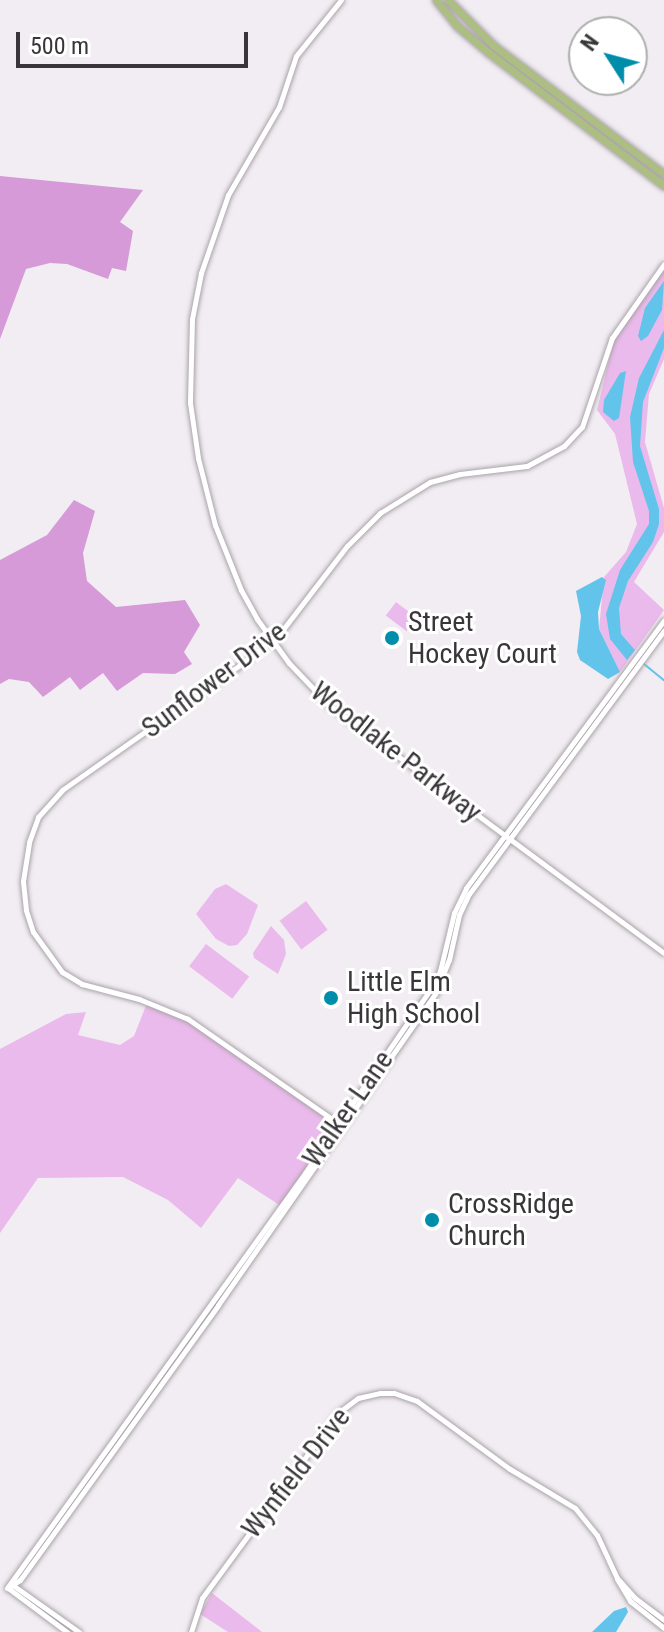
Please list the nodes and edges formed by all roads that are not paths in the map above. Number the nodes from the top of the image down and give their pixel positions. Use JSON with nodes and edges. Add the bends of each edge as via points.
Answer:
{"nodes":[{"id":1,"x":341,"y":0,"type":"edge"},
{"id":2,"x":436,"y":0,"type":"edge"},
{"id":3,"x":448,"y":0,"type":"edge"},
{"id":4,"x":664,"y":174,"type":"edge"},
{"id":5,"x":664,"y":186,"type":"edge"},
{"id":6,"x":664,"y":264,"type":"edge"},
{"id":7,"x":664,"y":620,"type":"edge"},
{"id":8,"x":664,"y":630,"type":"edge"},
{"id":9,"x":271,"y":638,"type":"junction"},
{"id":10,"x":506,"y":839,"type":"junction"},
{"id":11,"x":664,"y":953,"type":"edge"},
{"id":12,"x":340,"y":1125,"type":"junction"},
{"id":13,"x":307,"y":1175,"type":"junction"},
{"id":14,"x":281,"y":1206,"type":"junction"},
{"id":15,"x":255,"y":1253,"type":"junction"},
{"id":16,"x":229,"y":1278,"type":"junction"},
{"id":17,"x":215,"y":1302,"type":"dead end"},
{"id":18,"x":177,"y":1351,"type":"junction"},
{"id":19,"x":148,"y":1402,"type":"junction"},
{"id":20,"x":132,"y":1421,"type":"dead end"},
{"id":21,"x":115,"y":1447,"type":"junction"},
{"id":22,"x":93,"y":1467,"type":"junction"},
{"id":23,"x":80,"y":1489,"type":"dead end"},
{"id":24,"x":617,"y":1578,"type":"junction"},
{"id":25,"x":20,"y":1580,"type":"junction"},
{"id":26,"x":10,"y":1587,"type":"junction"},
{"id":27,"x":21,"y":1590,"type":"junction"},
{"id":28,"x":664,"y":1620,"type":"edge"},
{"id":29,"x":664,"y":1628,"type":"edge"},
{"id":30,"x":67,"y":1632,"type":"edge"},
{"id":31,"x":79,"y":1632,"type":"edge"},
{"id":32,"x":191,"y":1632,"type":"edge"}],
"edges":[{"from":1,"to":9,"type":"street","name":"Woodlake Parkway","via":[[303,44],[279,107],[234,181],[206,257],[192,319],[190,403],[207,498],[235,576]]},
{"from":2,"to":5,"type":"main road","via":[[471,39]]},
{"from":3,"to":4,"type":"main road","via":[[494,46]]},
{"from":6,"to":9,"type":"street","name":"Sunflower Drive","via":[[612,338],[582,427],[564,446],[527,466],[460,474],[403,496],[362,528],[292,622]]},
{"from":7,"to":10,"type":"street","name":"Walker Lane"},
{"from":8,"to":10,"type":"street","name":"Walker Lane"},
{"from":9,"to":10,"type":"street","name":"Woodlake Parkway","via":[[341,717]]},
{"from":9,"to":12,"type":"street","name":"Sunflower Drive","via":[[62,790],[38,817],[29,842],[23,881],[26,910],[33,932],[62,972],[198,1025]]},
{"from":10,"to":11,"type":"street","name":"Woodlake Parkway"},
{"from":10,"to":12,"type":"street","name":"Walker Lane","via":[[456,906],[432,988]]},
{"from":12,"to":13,"type":"street","name":"Walker Lane"},
{"from":13,"to":14,"type":"street","name":"Walker Lane"},
{"from":13,"to":15,"type":"street","name":"Walker Lane"},
{"from":14,"to":15,"type":"street"},
{"from":14,"to":16,"type":"street","name":"Walker Lane"},
{"from":15,"to":19,"type":"street","name":"Walker Lane"},
{"from":16,"to":17,"type":"street"},
{"from":16,"to":18,"type":"street","name":"Walker Lane"},
{"from":18,"to":19,"type":"street"},
{"from":18,"to":22,"type":"street","name":"Walker Lane"},
{"from":19,"to":21,"type":"street","name":"Walker Lane"},
{"from":20,"to":21,"type":"street"},
{"from":21,"to":25,"type":"street","name":"Walker Lane"},
{"from":22,"to":23,"type":"street"},
{"from":22,"to":26,"type":"street","name":"Walker Lane"},
{"from":24,"to":28,"type":"street","name":"Wynfield Drive"},
{"from":24,"to":29,"type":"street","name":"Wynfield Drive","via":[[630,1601]]},
{"from":24,"to":32,"type":"street","name":"Wynfield Drive","via":[[597,1535],[575,1508],[510,1469],[417,1401],[380,1393],[358,1398],[332,1421],[202,1598]]},
{"from":25,"to":26,"type":"street","name":"Walker Lane"},
{"from":25,"to":27,"type":"street"},
{"from":26,"to":27,"type":"street"},
{"from":26,"to":30,"type":"street"},
{"from":27,"to":31,"type":"street"}]}
